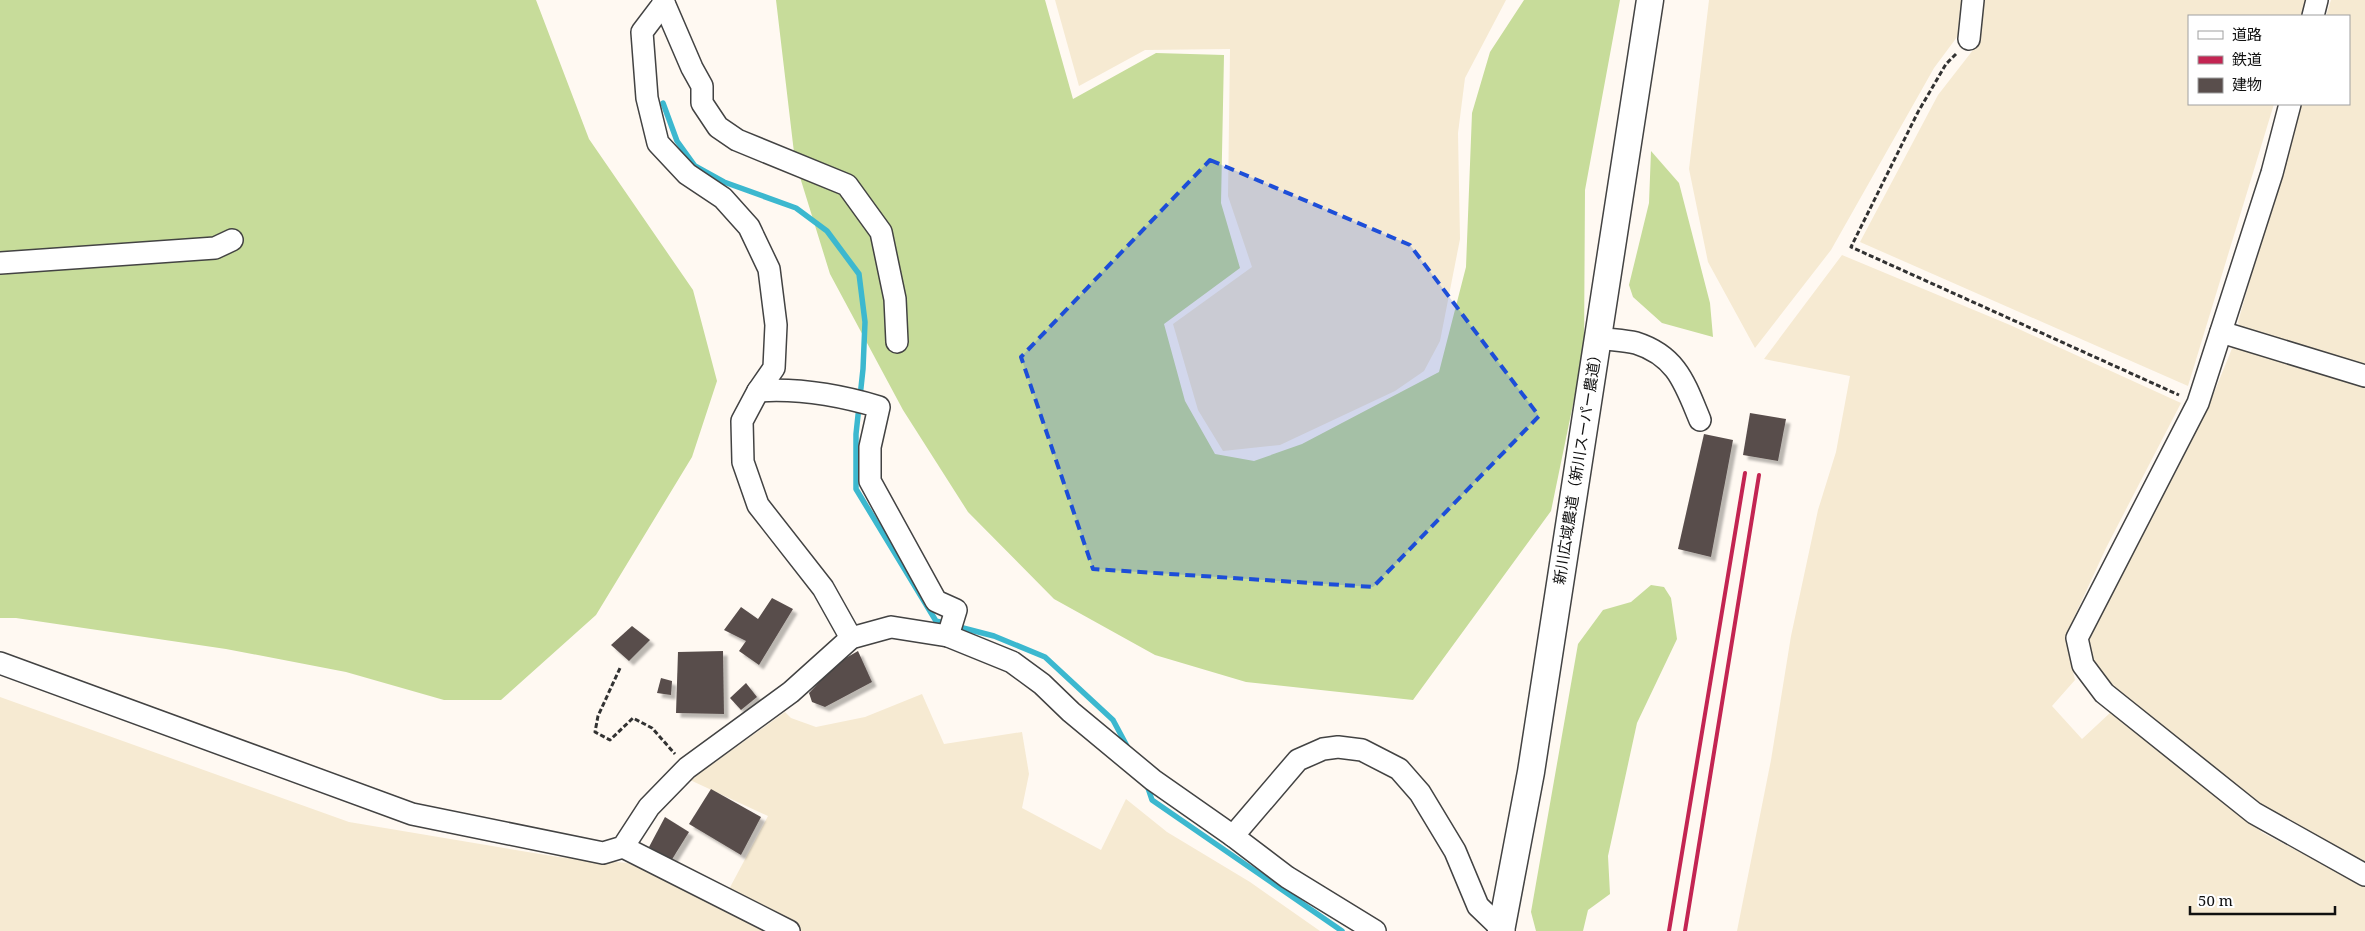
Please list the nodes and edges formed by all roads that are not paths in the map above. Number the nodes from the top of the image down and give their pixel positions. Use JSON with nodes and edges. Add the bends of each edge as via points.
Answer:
{"nodes":[{"id":1,"x":1650,"y":0,"type":"edge"},
{"id":2,"x":1973,"y":0,"type":"edge"},
{"id":3,"x":2317,"y":0,"type":"edge"},
{"id":4,"x":664,"y":2,"type":"edge"},
{"id":5,"x":2313,"y":15,"type":"edge"},
{"id":6,"x":1969,"y":38,"type":"road end"},
{"id":7,"x":2290,"y":105,"type":"edge"},
{"id":8,"x":232,"y":240,"type":"dead end"},
{"id":9,"x":0,"y":263,"type":"edge"},
{"id":10,"x":2221,"y":332,"type":"junction"},
{"id":11,"x":1598,"y":338,"type":"junction"},
{"id":12,"x":897,"y":342,"type":"dead end"},
{"id":13,"x":2365,"y":376,"type":"edge"},
{"id":14,"x":758,"y":391,"type":"junction"},
{"id":15,"x":1700,"y":420,"type":"dead end"},
{"id":16,"x":948,"y":635,"type":"junction"},
{"id":17,"x":851,"y":638,"type":"junction"},
{"id":18,"x":0,"y":663,"type":"edge"},
{"id":19,"x":1233,"y":836,"type":"junction"},
{"id":20,"x":623,"y":847,"type":"junction"},
{"id":21,"x":2365,"y":875,"type":"edge"},
{"id":22,"x":1502,"y":930,"type":"edge"},
{"id":23,"x":789,"y":931,"type":"edge"},
{"id":24,"x":1375,"y":931,"type":"edge"}],
"edges":[{"from":1,"to":11,"type":"street","name":"新川広域農道（新川スーパー農道）"},
{"from":2,"to":6,"type":"street"},
{"from":3,"to":5,"type":"street"},
{"from":4,"to":12,"type":"street","via":[[702,86],[702,103],[718,127],[737,140],[847,185],[882,232],[895,299]]},
{"from":4,"to":14,"type":"street","via":[[642,32],[647,98],[658,143],[687,174],[723,198],[749,227],[769,269],[776,325],[774,368]]},
{"from":7,"to":10,"type":"street","via":[[2272,173]]},
{"from":8,"to":9,"type":"street","via":[[216,248]]},
{"from":10,"to":13,"type":"street"},
{"from":10,"to":21,"type":"street","via":[[2198,403],[2077,638],[2083,665],[2104,693],[2254,813]]},
{"from":11,"to":15,"type":"street","via":[[1636,344],[1667,358],[1683,380]]},
{"from":11,"to":22,"type":"street","name":"新川広域農道（新川スーパー農道）","via":[[1531,772]]},
{"from":14,"to":16,"type":"street","via":[[787,389],[847,398],[879,408],[870,447],[870,481],[936,601],[956,610]]},
{"from":14,"to":17,"type":"street","via":[[742,421],[743,462],[758,505],[822,588]]},
{"from":16,"to":17,"type":"street","via":[[892,627]]},
{"from":16,"to":19,"type":"street","via":[[1012,662],[1153,780]]},
{"from":17,"to":20,"type":"street","via":[[791,692],[687,768],[649,807]]},
{"from":18,"to":20,"type":"street","via":[[412,814],[603,854]]},
{"from":19,"to":22,"type":"street","via":[[1298,760],[1323,749],[1362,750],[1398,769],[1420,793],[1455,851],[1478,906]]},
{"from":19,"to":24,"type":"street","via":[[1288,877]]},
{"from":20,"to":23,"type":"street"}]}
